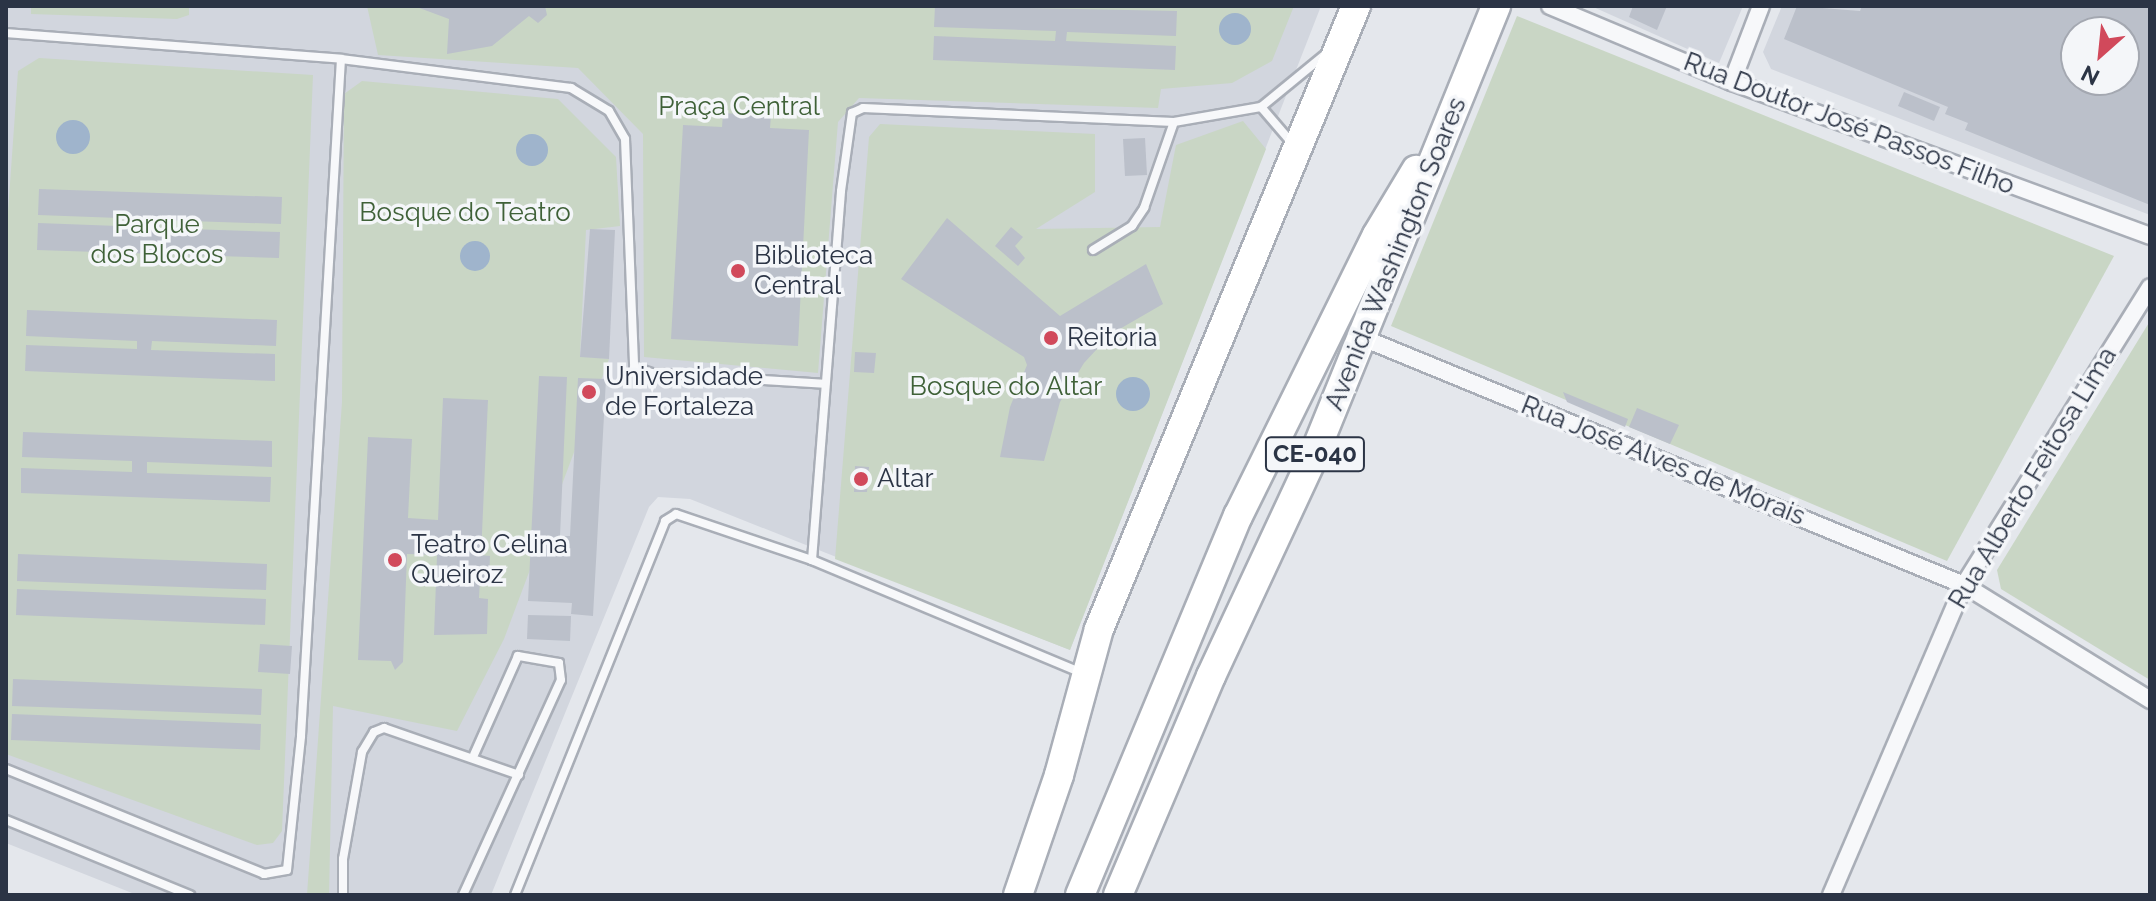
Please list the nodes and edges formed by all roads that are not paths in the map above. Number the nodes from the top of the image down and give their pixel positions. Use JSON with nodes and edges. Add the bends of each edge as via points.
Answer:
{"nodes":[{"id":1,"x":1356,"y":6,"type":"edge"},
{"id":2,"x":1496,"y":6,"type":"edge"},
{"id":3,"x":1550,"y":6,"type":"edge"},
{"id":4,"x":1761,"y":6,"type":"edge"},
{"id":5,"x":6,"y":33,"type":"edge"},
{"id":6,"x":1342,"y":41,"type":"junction"},
{"id":7,"x":341,"y":59,"type":"junction"},
{"id":8,"x":1732,"y":82,"type":"junction"},
{"id":9,"x":1463,"y":90,"type":"junction"},
{"id":10,"x":1261,"y":107,"type":"junction"},
{"id":11,"x":1174,"y":122,"type":"junction"},
{"id":12,"x":1297,"y":149,"type":"junction"},
{"id":13,"x":2150,"y":236,"type":"edge"},
{"id":14,"x":1093,"y":250,"type":"dead end"},
{"id":15,"x":2150,"y":287,"type":"edge"},
{"id":16,"x":1363,"y":338,"type":"junction"},
{"id":17,"x":824,"y":384,"type":"junction"},
{"id":18,"x":812,"y":560,"type":"junction"},
{"id":19,"x":1964,"y":585,"type":"junction"},
{"id":20,"x":1084,"y":673,"type":"junction"},
{"id":21,"x":2150,"y":700,"type":"edge"},
{"id":22,"x":474,"y":755,"type":"junction"},
{"id":23,"x":6,"y":769,"type":"edge"},
{"id":24,"x":519,"y":775,"type":"junction"},
{"id":25,"x":6,"y":820,"type":"edge"},
{"id":26,"x":190,"y":895,"type":"edge"},
{"id":27,"x":343,"y":895,"type":"edge"},
{"id":28,"x":463,"y":895,"type":"edge"},
{"id":29,"x":515,"y":895,"type":"edge"},
{"id":30,"x":1018,"y":895,"type":"edge"},
{"id":31,"x":1080,"y":895,"type":"edge"},
{"id":32,"x":1118,"y":895,"type":"edge"},
{"id":33,"x":1831,"y":895,"type":"edge"}],
"edges":[{"from":1,"to":6,"type":"highway"},
{"from":2,"to":9,"type":"highway","name":"Avenida Washington Soares","number":"CE-040"},
{"from":3,"to":8,"type":"street","name":"Rua Doutor José Passos Filho"},
{"from":4,"to":8,"type":"street"},
{"from":5,"to":7,"type":"lane"},
{"from":6,"to":10,"type":"lane"},
{"from":6,"to":12,"type":"highway"},
{"from":7,"to":17,"type":"lane","via":[[571,88],[596,98],[620,125],[625,139],[634,367],[651,373]]},
{"from":7,"to":23,"type":"lane","via":[[301,736],[287,870],[264,874]]},
{"from":8,"to":13,"type":"street","name":"Rua Doutor José Passos Filho"},
{"from":9,"to":16,"type":"highway","name":"Avenida Washington Soares","number":"CE-040"},
{"from":9,"to":31,"type":"highway","via":[[1377,235],[1238,516]]},
{"from":10,"to":11,"type":"lane"},
{"from":10,"to":12,"type":"lane"},
{"from":11,"to":14,"type":"lane","via":[[1144,208],[1132,226]]},
{"from":11,"to":17,"type":"lane","via":[[863,108],[852,113]]},
{"from":12,"to":20,"type":"highway"},
{"from":15,"to":19,"type":"street","name":"Rua Alberto Feitosa Lima"},
{"from":16,"to":19,"type":"street","name":"Rua José Alves de Morais"},
{"from":16,"to":32,"type":"highway","name":"Avenida Washington Soares","number":"CE-040"},
{"from":17,"to":18,"type":"lane"},
{"from":18,"to":20,"type":"lane"},
{"from":18,"to":29,"type":"lane","via":[[691,515],[676,514],[665,521]]},
{"from":19,"to":21,"type":"street","name":"Rua José Alves de Morais"},
{"from":19,"to":33,"type":"street","name":"Rua Alberto Feitosa Lima"},
{"from":20,"to":30,"type":"highway","via":[[1059,775]]},
{"from":22,"to":24,"type":"lane"},
{"from":22,"to":24,"type":"lane","via":[[513,662],[522,654],[551,659],[563,670],[561,680]]},
{"from":22,"to":27,"type":"lane","via":[[384,728],[368,736],[343,859]]},
{"from":24,"to":28,"type":"lane"},
{"from":25,"to":26,"type":"lane"}]}
